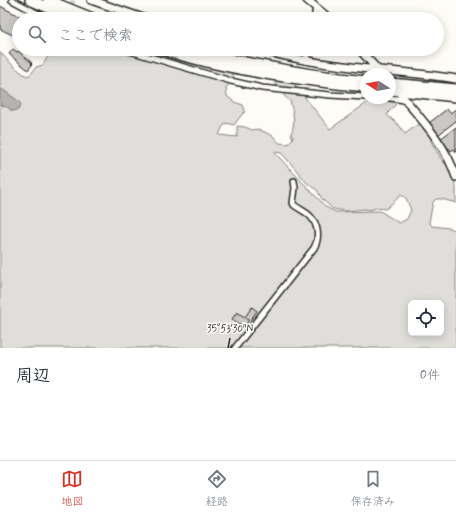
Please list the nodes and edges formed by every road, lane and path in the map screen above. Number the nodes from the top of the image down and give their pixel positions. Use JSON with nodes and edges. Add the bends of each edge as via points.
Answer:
{"nodes":[{"id":1,"x":12,"y":0,"type":"edge"},
{"id":2,"x":30,"y":0,"type":"edge"},
{"id":3,"x":48,"y":0,"type":"edge"},
{"id":4,"x":91,"y":0,"type":"edge"},
{"id":5,"x":307,"y":0,"type":"edge"},
{"id":6,"x":316,"y":7,"type":"junction"},
{"id":7,"x":35,"y":12,"type":"edge"},
{"id":8,"x":58,"y":12,"type":"edge"},
{"id":9,"x":78,"y":12,"type":"edge"},
{"id":10,"x":126,"y":12,"type":"edge"},
{"id":11,"x":315,"y":12,"type":"edge"},
{"id":12,"x":322,"y":12,"type":"edge"},
{"id":13,"x":147,"y":56,"type":"edge"},
{"id":14,"x":185,"y":56,"type":"edge"},
{"id":15,"x":219,"y":56,"type":"edge"},
{"id":16,"x":279,"y":56,"type":"edge"},
{"id":17,"x":307,"y":56,"type":"edge"},
{"id":18,"x":365,"y":56,"type":"edge"},
{"id":19,"x":306,"y":61,"type":"junction"},
{"id":20,"x":376,"y":68,"type":"edge"},
{"id":21,"x":360,"y":69,"type":"edge"},
{"id":22,"x":396,"y":73,"type":"edge"},
{"id":23,"x":456,"y":79,"type":"edge"},
{"id":24,"x":360,"y":80,"type":"edge"},
{"id":25,"x":396,"y":84,"type":"edge"},
{"id":26,"x":360,"y":86,"type":"edge"},
{"id":27,"x":456,"y":89,"type":"edge"},
{"id":28,"x":396,"y":91,"type":"edge"},
{"id":29,"x":360,"y":96,"type":"edge"},
{"id":30,"x":403,"y":97,"type":"joint"},
{"id":31,"x":456,"y":97,"type":"edge"},
{"id":32,"x":396,"y":98,"type":"edge"},
{"id":33,"x":456,"y":177,"type":"edge"},
{"id":34,"x":294,"y":181,"type":"dead end"},
{"id":35,"x":235,"y":348,"type":"edge"}],
"edges":[{"from":1,"to":7,"type":"street"},
{"from":2,"to":8,"type":"highway"},
{"from":3,"to":9,"type":"highway"},
{"from":4,"to":10,"type":"street"},
{"from":5,"to":6,"type":"street"},
{"from":6,"to":11,"type":"street"},
{"from":6,"to":12,"type":"street"},
{"from":13,"to":29,"type":"street","via":[[262,88]]},
{"from":14,"to":26,"type":"highway","via":[[255,72]]},
{"from":15,"to":24,"type":"highway","via":[[293,71]]},
{"from":16,"to":19,"type":"street","via":[[297,62]]},
{"from":17,"to":19,"type":"street"},
{"from":18,"to":20,"type":"street"},
{"from":19,"to":21,"type":"street"},
{"from":22,"to":23,"type":"street"},
{"from":25,"to":27,"type":"highway"},
{"from":28,"to":31,"type":"highway"},
{"from":30,"to":32,"type":"street"},
{"from":30,"to":33,"type":"street","via":[[440,144]]},
{"from":34,"to":35,"type":"street","via":[[293,203],[314,221],[318,233],[317,241]]}]}
